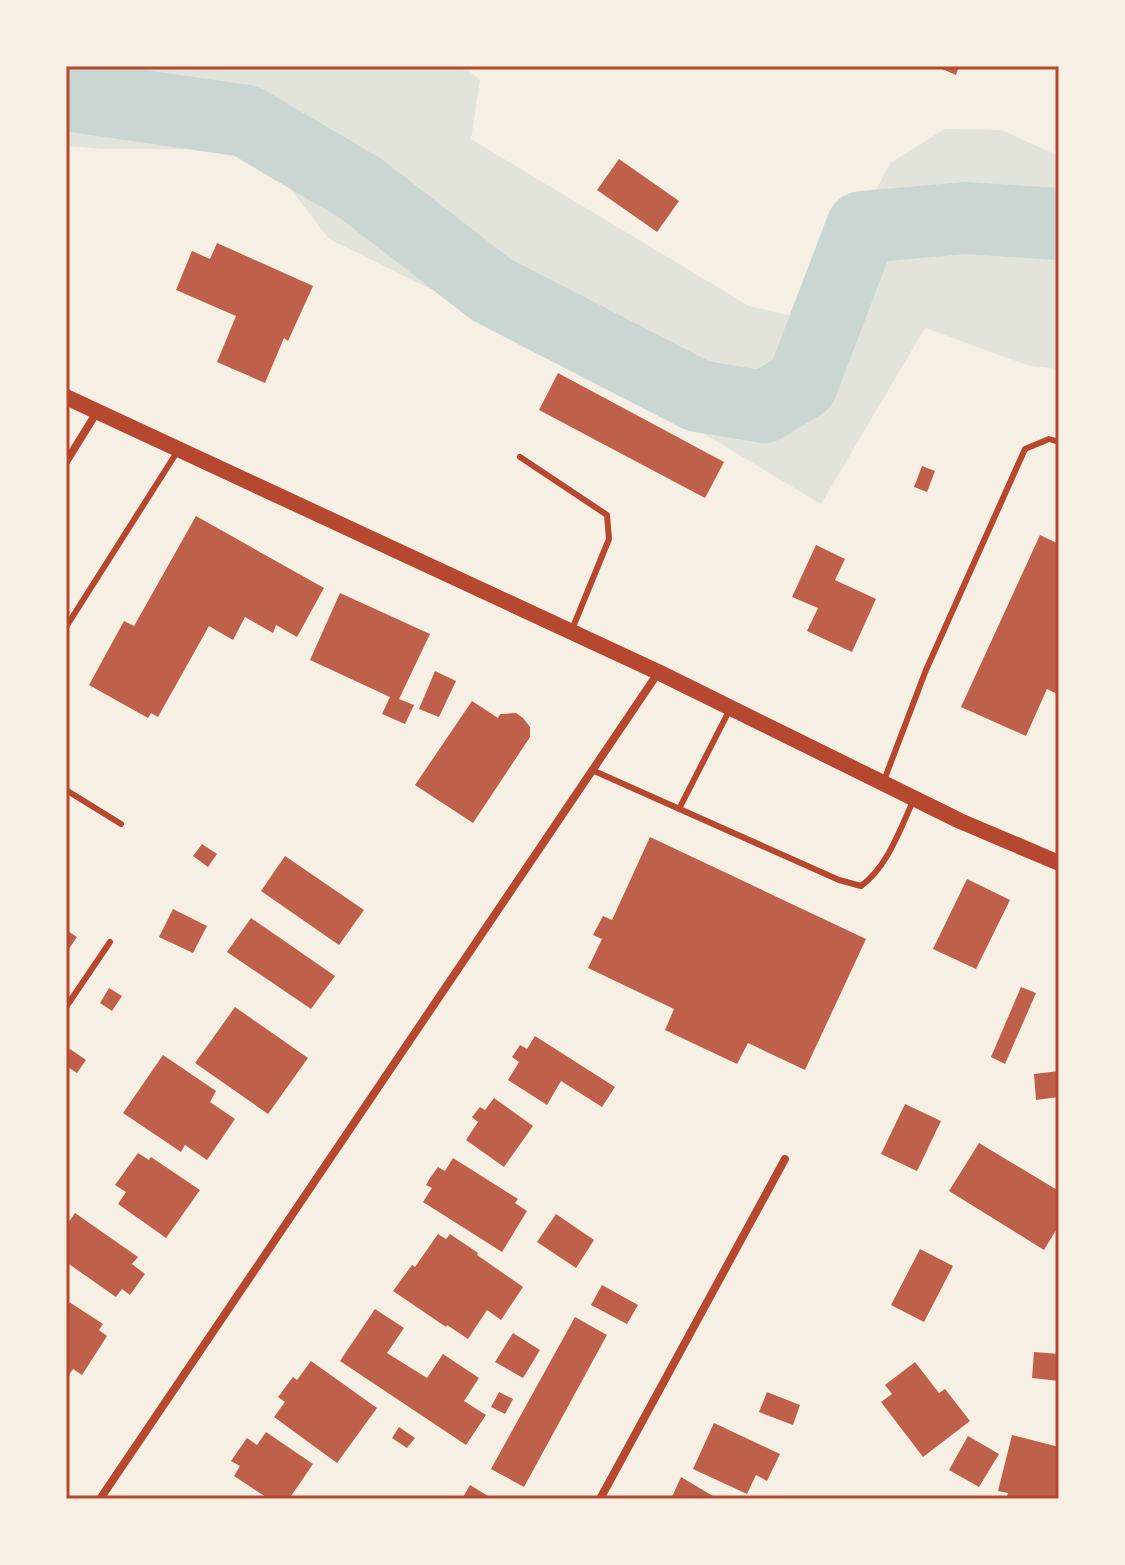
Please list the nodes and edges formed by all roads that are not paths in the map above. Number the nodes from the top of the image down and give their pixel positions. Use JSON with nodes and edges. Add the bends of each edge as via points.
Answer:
{"nodes":[{"id":1,"x":66,"y":397,"type":"edge"},
{"id":2,"x":97,"y":411,"type":"junction"},
{"id":3,"x":1059,"y":442,"type":"edge"},
{"id":4,"x":179,"y":449,"type":"junction"},
{"id":5,"x":520,"y":457,"type":"dead end"},
{"id":6,"x":66,"y":462,"type":"edge"},
{"id":7,"x":66,"y":627,"type":"edge"},
{"id":8,"x":571,"y":632,"type":"junction"},
{"id":9,"x":658,"y":672,"type":"junction"},
{"id":10,"x":731,"y":708,"type":"junction"},
{"id":11,"x":592,"y":770,"type":"junction"},
{"id":12,"x":883,"y":783,"type":"junction"},
{"id":13,"x":66,"y":790,"type":"edge"},
{"id":14,"x":915,"y":798,"type":"junction"},
{"id":15,"x":679,"y":809,"type":"junction"},
{"id":16,"x":121,"y":824,"type":"dead end"},
{"id":17,"x":1059,"y":863,"type":"edge"},
{"id":18,"x":110,"y":942,"type":"dead end"},
{"id":19,"x":66,"y":1007,"type":"edge"},
{"id":20,"x":785,"y":1159,"type":"dead end"},
{"id":21,"x":100,"y":1499,"type":"edge"},
{"id":22,"x":600,"y":1499,"type":"edge"}],
"edges":[{"from":1,"to":2,"type":"main road"},
{"from":2,"to":4,"type":"main road"},
{"from":2,"to":6,"type":"street"},
{"from":3,"to":12,"type":"lane","via":[[1049,439],[1025,449],[926,670]]},
{"from":4,"to":7,"type":"lane"},
{"from":4,"to":8,"type":"main road"},
{"from":5,"to":8,"type":"lane","via":[[607,515],[609,539]]},
{"from":8,"to":9,"type":"main road"},
{"from":9,"to":10,"type":"main road"},
{"from":9,"to":11,"type":"street"},
{"from":10,"to":12,"type":"main road"},
{"from":10,"to":15,"type":"lane"},
{"from":11,"to":15,"type":"lane"},
{"from":11,"to":21,"type":"street"},
{"from":12,"to":14,"type":"main road"},
{"from":13,"to":16,"type":"lane"},
{"from":14,"to":15,"type":"lane","via":[[875,876],[861,886]]},
{"from":14,"to":17,"type":"main road"},
{"from":18,"to":19,"type":"lane"},
{"from":20,"to":22,"type":"street"}]}
